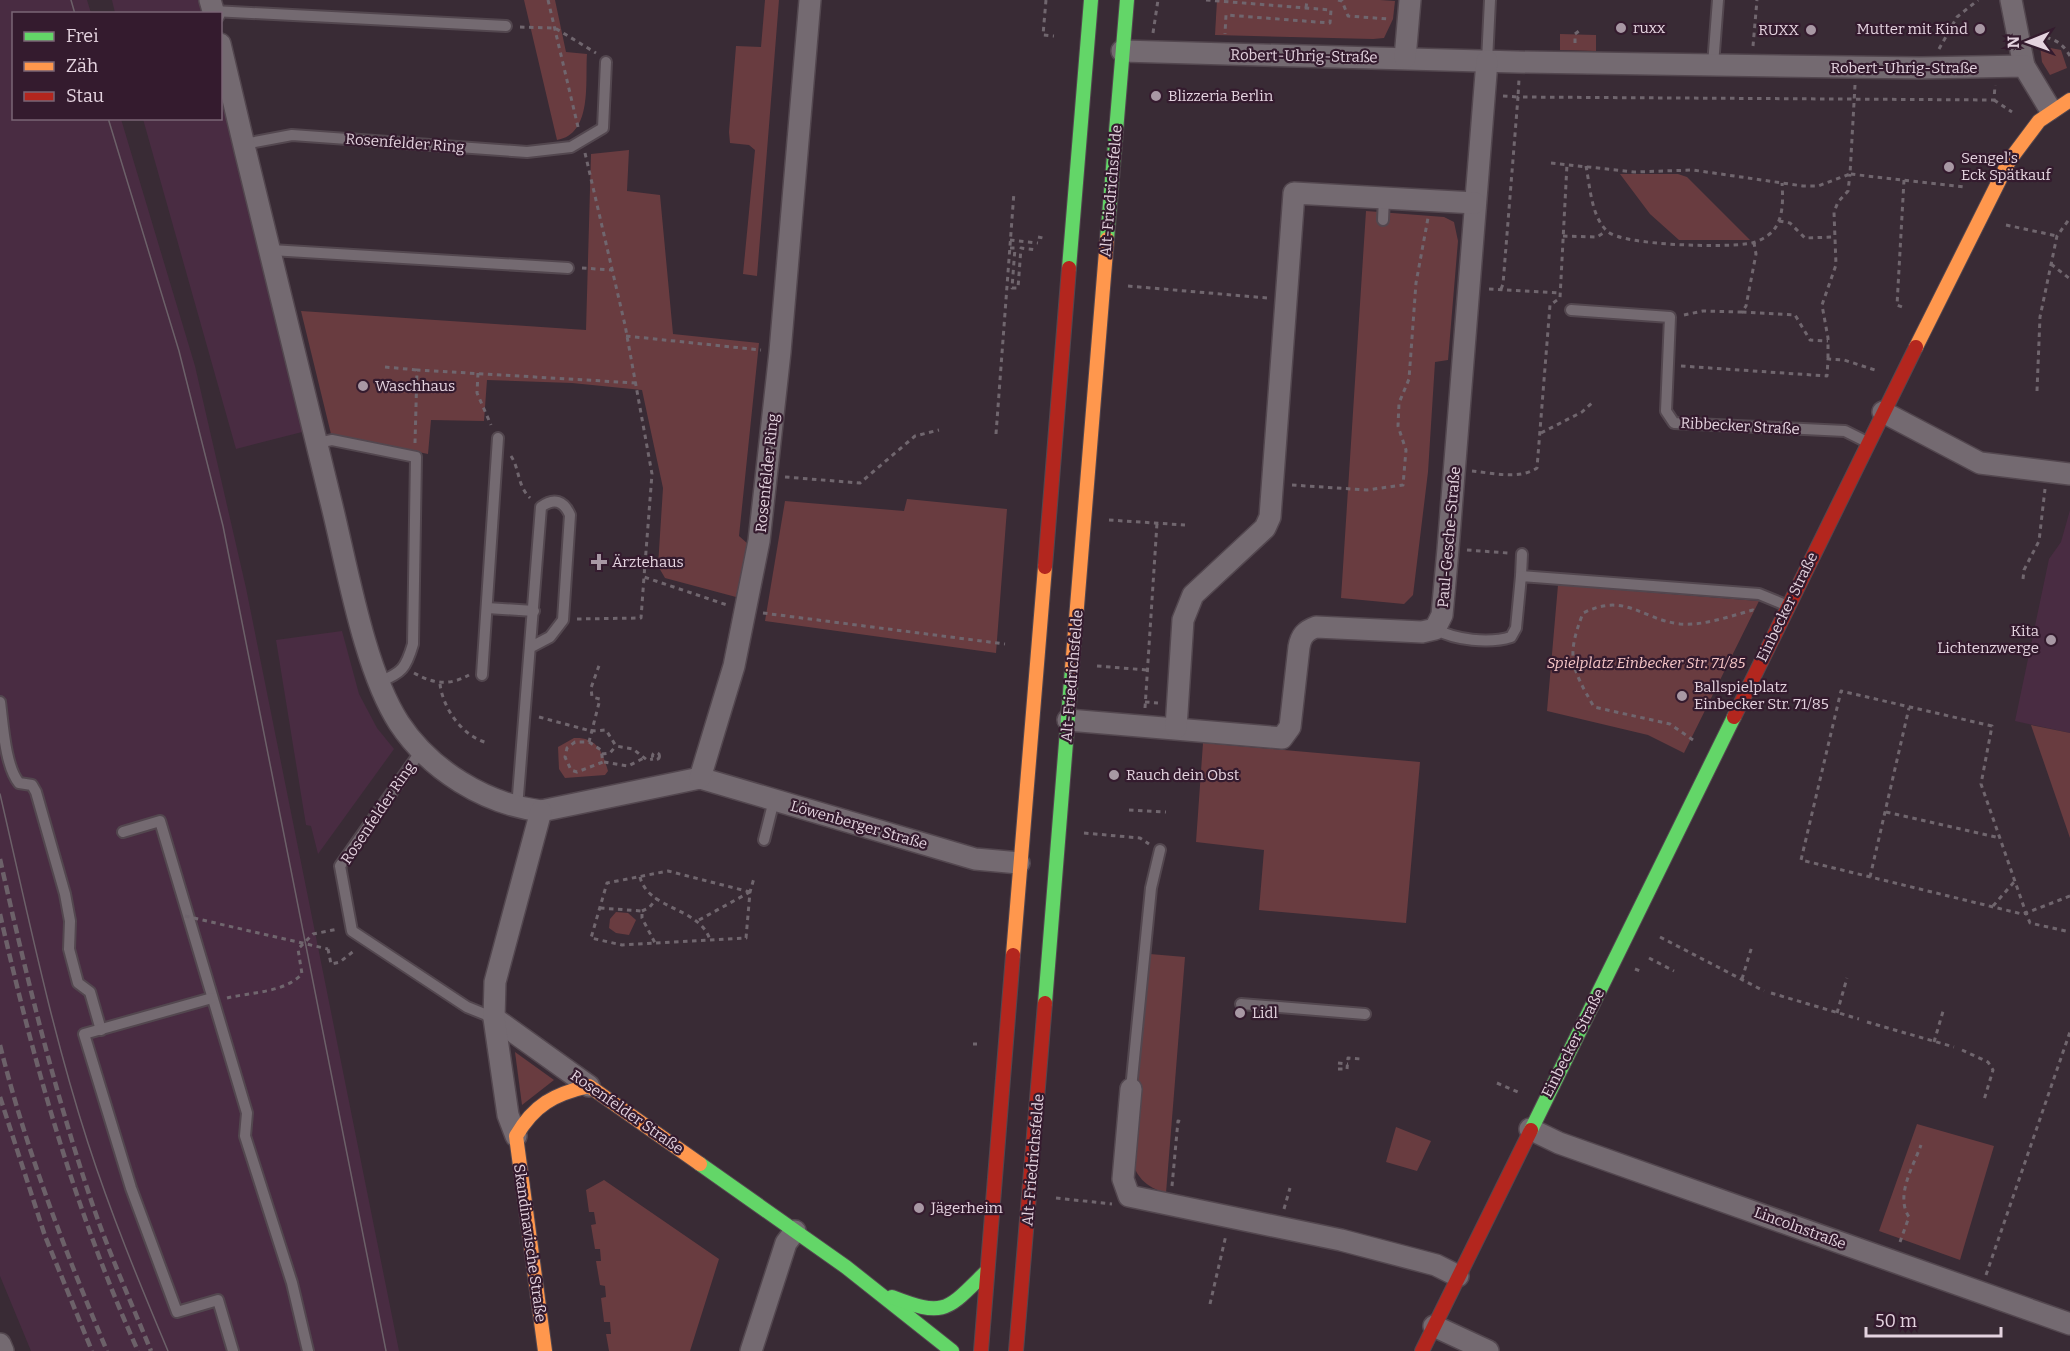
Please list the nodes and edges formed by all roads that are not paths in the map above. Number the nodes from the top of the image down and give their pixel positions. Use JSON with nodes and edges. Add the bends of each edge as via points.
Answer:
{"nodes":[{"id":1,"x":810,"y":0,"type":"edge"},
{"id":2,"x":1091,"y":0,"type":"edge"},
{"id":3,"x":1127,"y":0,"type":"edge"},
{"id":4,"x":1490,"y":0,"type":"edge"},
{"id":5,"x":1718,"y":0,"type":"edge"},
{"id":6,"x":2011,"y":0,"type":"edge"},
{"id":7,"x":212,"y":8,"type":"edge"},
{"id":8,"x":1409,"y":10,"type":"edge"},
{"id":9,"x":506,"y":26,"type":"road end"},
{"id":10,"x":1122,"y":51,"type":"junction"},
{"id":11,"x":222,"y":52,"type":"edge"},
{"id":12,"x":1405,"y":58,"type":"junction"},
{"id":13,"x":1487,"y":61,"type":"junction"},
{"id":14,"x":606,"y":62,"type":"road end"},
{"id":15,"x":1713,"y":65,"type":"junction"},
{"id":16,"x":2024,"y":66,"type":"junction"},
{"id":17,"x":2070,"y":100,"type":"edge"},
{"id":18,"x":2050,"y":109,"type":"junction"},
{"id":19,"x":244,"y":144,"type":"junction"},
{"id":20,"x":1384,"y":198,"type":"junction"},
{"id":21,"x":1475,"y":204,"type":"junction"},
{"id":22,"x":1383,"y":220,"type":"dead end"},
{"id":23,"x":271,"y":250,"type":"junction"},
{"id":24,"x":568,"y":268,"type":"road end"},
{"id":25,"x":1571,"y":310,"type":"dead end"},
{"id":26,"x":1882,"y":412,"type":"junction"},
{"id":27,"x":498,"y":438,"type":"dead end"},
{"id":28,"x":1868,"y":442,"type":"junction"},
{"id":29,"x":316,"y":443,"type":"junction"},
{"id":30,"x":2070,"y":474,"type":"edge"},
{"id":31,"x":1522,"y":554,"type":"road end"},
{"id":32,"x":1521,"y":576,"type":"junction"},
{"id":33,"x":1788,"y":606,"type":"junction"},
{"id":34,"x":487,"y":608,"type":"junction"},
{"id":35,"x":534,"y":611,"type":"junction"},
{"id":36,"x":1435,"y":629,"type":"junction"},
{"id":37,"x":531,"y":647,"type":"junction"},
{"id":38,"x":482,"y":675,"type":"dead end"},
{"id":39,"x":379,"y":682,"type":"junction"},
{"id":40,"x":0,"y":702,"type":"edge"},
{"id":41,"x":1068,"y":720,"type":"junction"},
{"id":42,"x":1176,"y":728,"type":"junction"},
{"id":43,"x":421,"y":751,"type":"junction"},
{"id":44,"x":700,"y":778,"type":"junction"},
{"id":45,"x":774,"y":800,"type":"junction"},
{"id":46,"x":516,"y":808,"type":"junction"},
{"id":47,"x":541,"y":811,"type":"junction"},
{"id":48,"x":123,"y":832,"type":"dead end"},
{"id":49,"x":764,"y":840,"type":"dead end"},
{"id":50,"x":1160,"y":850,"type":"road end"},
{"id":51,"x":1019,"y":863,"type":"junction"},
{"id":52,"x":366,"y":942,"type":"joint"},
{"id":53,"x":213,"y":1000,"type":"junction"},
{"id":54,"x":1241,"y":1004,"type":"dead end"},
{"id":55,"x":1365,"y":1014,"type":"dead end"},
{"id":56,"x":494,"y":1018,"type":"junction"},
{"id":57,"x":101,"y":1030,"type":"junction"},
{"id":58,"x":589,"y":1086,"type":"junction"},
{"id":59,"x":1131,"y":1089,"type":"joint"},
{"id":60,"x":1530,"y":1129,"type":"junction"},
{"id":61,"x":516,"y":1136,"type":"junction"},
{"id":62,"x":795,"y":1230,"type":"junction"},
{"id":63,"x":987,"y":1271,"type":"junction"},
{"id":64,"x":1458,"y":1275,"type":"junction"},
{"id":65,"x":881,"y":1293,"type":"junction"},
{"id":66,"x":2070,"y":1324,"type":"edge"},
{"id":67,"x":1434,"y":1326,"type":"junction"},
{"id":68,"x":0,"y":1344,"type":"edge"},
{"id":69,"x":3,"y":1351,"type":"edge"},
{"id":70,"x":233,"y":1351,"type":"edge"},
{"id":71,"x":308,"y":1351,"type":"edge"},
{"id":72,"x":545,"y":1351,"type":"edge"},
{"id":73,"x":751,"y":1351,"type":"edge"},
{"id":74,"x":952,"y":1351,"type":"edge"},
{"id":75,"x":981,"y":1351,"type":"edge"},
{"id":76,"x":1016,"y":1351,"type":"edge"},
{"id":77,"x":1422,"y":1351,"type":"edge"},
{"id":78,"x":1488,"y":1351,"type":"edge"}],
"edges":[{"from":1,"to":44,"type":"street","name":"Rosenfelder Ring","via":[[768,475],[747,611]]},
{"from":2,"to":51,"type":"main road"},
{"from":3,"to":10,"type":"main road","name":"Alt-Friedrichsfelde"},
{"from":4,"to":13,"type":"lane"},
{"from":5,"to":15,"type":"lane"},
{"from":6,"to":16,"type":"street"},
{"from":7,"to":9,"type":"lane"},
{"from":8,"to":12,"type":"street"},
{"from":10,"to":12,"type":"street","name":"Robert-Uhrig-Straße"},
{"from":10,"to":41,"type":"main road","name":"Alt-Friedrichsfelde"},
{"from":11,"to":19,"type":"street","name":"Rosenfelder Ring"},
{"from":12,"to":13,"type":"street","name":"Robert-Uhrig-Straße"},
{"from":13,"to":15,"type":"street","name":"Robert-Uhrig-Straße"},
{"from":13,"to":21,"type":"street","name":"Paul-Gesche-Straße"},
{"from":14,"to":19,"type":"lane","name":"Rosenfelder Ring","via":[[603,128],[571,147],[527,152],[292,135]]},
{"from":15,"to":16,"type":"street","name":"Robert-Uhrig-Straße","via":[[1928,69]]},
{"from":16,"to":18,"type":"street"},
{"from":17,"to":18,"type":"main road"},
{"from":18,"to":26,"type":"main road","name":"Einbecker Straße","via":[[2023,138],[2002,172]]},
{"from":19,"to":23,"type":"street","name":"Rosenfelder Ring"},
{"from":20,"to":21,"type":"street"},
{"from":20,"to":22,"type":"lane"},
{"from":20,"to":42,"type":"street","via":[[1294,193],[1270,517],[1265,528],[1193,595],[1183,620]]},
{"from":21,"to":36,"type":"street","name":"Paul-Gesche-Straße","via":[[1449,549],[1442,615]]},
{"from":23,"to":24,"type":"lane"},
{"from":23,"to":29,"type":"street","name":"Rosenfelder Ring"},
{"from":25,"to":28,"type":"lane","name":"Ribbecker Straße","via":[[1671,318],[1665,411],[1674,423],[1845,431]]},
{"from":26,"to":28,"type":"main road","name":"Einbecker Straße"},
{"from":26,"to":30,"type":"street","via":[[1980,463]]},
{"from":27,"to":34,"type":"lane"},
{"from":28,"to":33,"type":"main road","name":"Einbecker Straße"},
{"from":29,"to":39,"type":"street","name":"Rosenfelder Ring"},
{"from":29,"to":39,"type":"lane","via":[[332,440],[416,457],[413,644],[407,665]]},
{"from":31,"to":32,"type":"lane"},
{"from":32,"to":33,"type":"lane","via":[[1759,594]]},
{"from":32,"to":36,"type":"lane","via":[[1516,628],[1511,637],[1500,641],[1449,637]]},
{"from":33,"to":60,"type":"main road","name":"Einbecker Straße"},
{"from":34,"to":35,"type":"lane"},
{"from":34,"to":38,"type":"lane"},
{"from":35,"to":37,"type":"lane"},
{"from":35,"to":37,"type":"lane","via":[[541,507],[560,501],[570,515],[563,620],[550,637]]},
{"from":36,"to":42,"type":"street","name":"Paul-Gesche-Straße","via":[[1308,630],[1299,647],[1290,727],[1282,738]]},
{"from":37,"to":46,"type":"lane"},
{"from":39,"to":43,"type":"street","name":"Rosenfelder Ring","via":[[399,722]]},
{"from":40,"to":57,"type":"lane","via":[[14,777],[19,783],[32,785],[36,792],[65,894],[70,921],[69,949],[78,983],[90,992]]},
{"from":41,"to":42,"type":"street","name":"Paul-Gesche-Straße"},
{"from":41,"to":76,"type":"main road","name":"Alt-Friedrichsfelde"},
{"from":43,"to":46,"type":"street","name":"Rosenfelder Ring","via":[[462,783]]},
{"from":43,"to":52,"type":"lane","name":"Rosenfelder Ring","via":[[340,866],[352,931]]},
{"from":44,"to":45,"type":"street","name":"Löwenberger Straße"},
{"from":44,"to":47,"type":"street","name":"Rosenfelder Ring"},
{"from":45,"to":49,"type":"lane"},
{"from":45,"to":51,"type":"street","name":"Löwenberger Straße","via":[[975,859]]},
{"from":46,"to":47,"type":"street","name":"Rosenfelder Ring"},
{"from":47,"to":56,"type":"street","via":[[495,982]]},
{"from":48,"to":53,"type":"lane","via":[[160,821]]},
{"from":50,"to":59,"type":"lane","via":[[1151,888]]},
{"from":51,"to":63,"type":"main road"},
{"from":52,"to":56,"type":"lane","name":"Rosenfelder Straße","via":[[467,1007]]},
{"from":53,"to":57,"type":"lane"},
{"from":53,"to":71,"type":"lane","via":[[247,1113],[245,1136],[292,1283]]},
{"from":54,"to":55,"type":"lane"},
{"from":56,"to":58,"type":"street","name":"Rosenfelder Straße"},
{"from":56,"to":61,"type":"street","name":"Skandinavische Straße","via":[[508,1115]]},
{"from":57,"to":70,"type":"lane","via":[[84,1034],[130,1188],[177,1312],[218,1300]]},
{"from":58,"to":61,"type":"main road","via":[[544,1100],[528,1113]]},
{"from":58,"to":62,"type":"main road","name":"Rosenfelder Straße"},
{"from":59,"to":64,"type":"street","via":[[1123,1179],[1129,1196],[1341,1240],[1436,1264]]},
{"from":60,"to":64,"type":"main road","name":"Einbecker Straße"},
{"from":60,"to":66,"type":"street","name":"Lincolnstraße","via":[[1559,1143]]},
{"from":61,"to":72,"type":"main road","name":"Skandinavische Straße"},
{"from":62,"to":65,"type":"main road","name":"Rosenfelder Straße"},
{"from":62,"to":73,"type":"street","via":[[786,1243]]},
{"from":63,"to":65,"type":"main road","name":"Rosenfelder Straße","via":[[951,1303],[938,1309],[928,1310]]},
{"from":63,"to":75,"type":"main road"},
{"from":64,"to":67,"type":"main road","name":"Einbecker Straße"},
{"from":65,"to":74,"type":"main road","name":"Rosenfelder Straße"},
{"from":67,"to":77,"type":"main road","name":"Einbecker Straße"},
{"from":67,"to":78,"type":"street"},
{"from":68,"to":69,"type":"street"}]}
